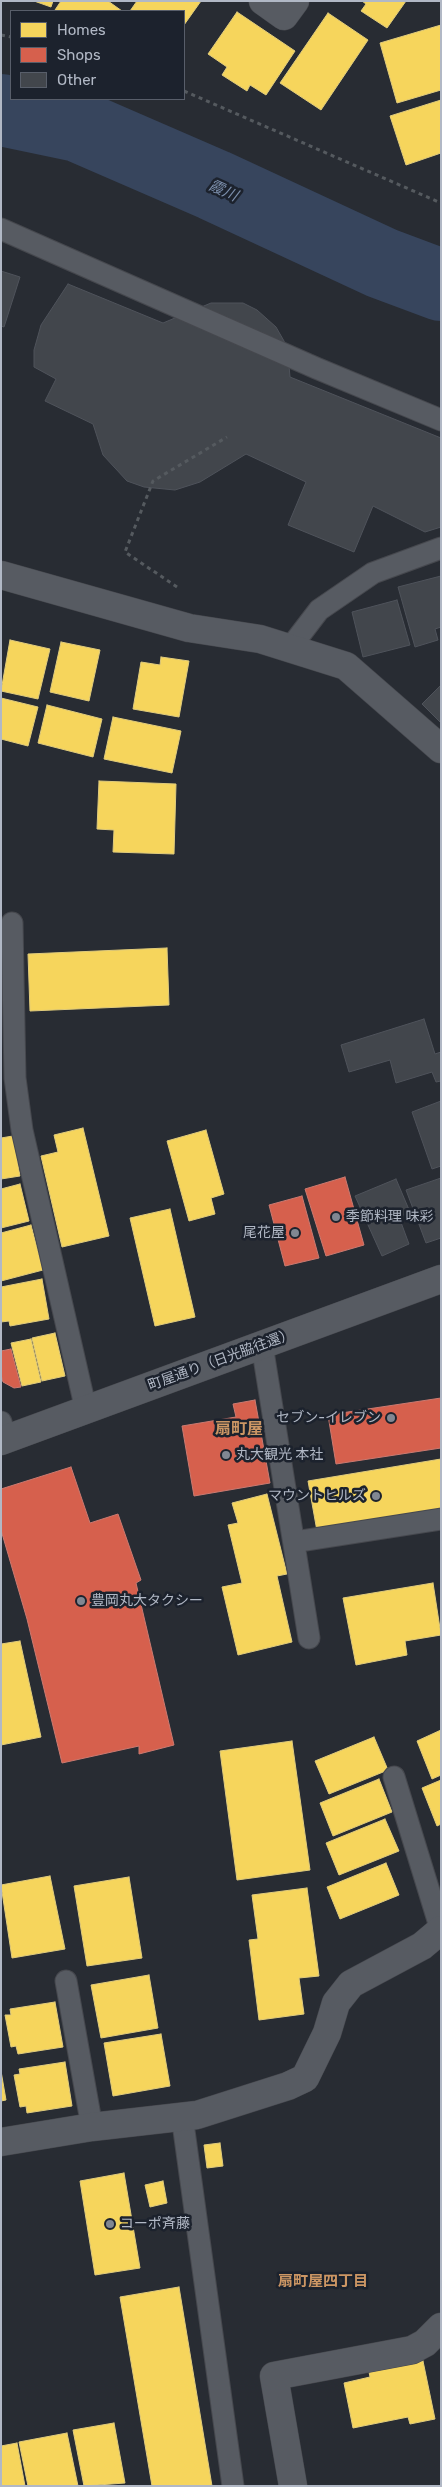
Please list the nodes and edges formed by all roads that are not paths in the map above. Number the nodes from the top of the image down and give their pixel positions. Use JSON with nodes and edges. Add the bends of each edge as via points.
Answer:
{"nodes":[{"id":1,"x":263,"y":1,"type":"edge"},
{"id":2,"x":295,"y":1,"type":"edge"},
{"id":3,"x":1,"y":230,"type":"edge"},
{"id":4,"x":441,"y":420,"type":"edge"},
{"id":5,"x":441,"y":548,"type":"edge"},
{"id":6,"x":1,"y":576,"type":"edge"},
{"id":7,"x":290,"y":648,"type":"junction"},
{"id":8,"x":441,"y":748,"type":"edge"},
{"id":9,"x":12,"y":923,"type":"dead end"},
{"id":10,"x":441,"y":1279,"type":"edge"},
{"id":11,"x":262,"y":1345,"type":"junction"},
{"id":12,"x":86,"y":1410,"type":"junction"},
{"id":13,"x":3,"y":1434,"type":"edge"},
{"id":14,"x":441,"y":1520,"type":"edge"},
{"id":15,"x":294,"y":1542,"type":"junction"},
{"id":16,"x":309,"y":1638,"type":"dead end"},
{"id":17,"x":394,"y":1777,"type":"dead end"},
{"id":18,"x":441,"y":1930,"type":"edge"},
{"id":19,"x":66,"y":1981,"type":"dead end"},
{"id":20,"x":182,"y":2116,"type":"junction"},
{"id":21,"x":92,"y":2127,"type":"junction"},
{"id":22,"x":1,"y":2142,"type":"edge"},
{"id":23,"x":441,"y":2328,"type":"edge"},
{"id":24,"x":233,"y":2486,"type":"edge"},
{"id":25,"x":293,"y":2486,"type":"edge"}],
"edges":[{"from":1,"to":2,"type":"street","via":[[284,16]]},
{"from":3,"to":4,"type":"lane"},
{"from":5,"to":7,"type":"lane","via":[[373,573],[319,610]]},
{"from":6,"to":7,"type":"street","via":[[188,628],[260,639]]},
{"from":7,"to":8,"type":"street","via":[[346,666]]},
{"from":9,"to":12,"type":"lane","via":[[14,1078],[22,1130]]},
{"from":10,"to":11,"type":"street","name":"町屋通り（日光脇往還）"},
{"from":11,"to":12,"type":"street","name":"町屋通り（日光脇往還）"},
{"from":11,"to":15,"type":"lane"},
{"from":12,"to":13,"type":"street","name":"町屋通り（日光脇往還）"},
{"from":14,"to":15,"type":"lane"},
{"from":15,"to":16,"type":"lane"},
{"from":17,"to":18,"type":"lane"},
{"from":18,"to":20,"type":"street","via":[[422,1946],[352,1984],[336,2004],[327,2033],[305,2078],[197,2115]]},
{"from":19,"to":21,"type":"lane"},
{"from":20,"to":21,"type":"street"},
{"from":20,"to":24,"type":"lane"},
{"from":21,"to":22,"type":"street"},
{"from":23,"to":25,"type":"street","via":[[412,2350],[274,2376]]}]}
